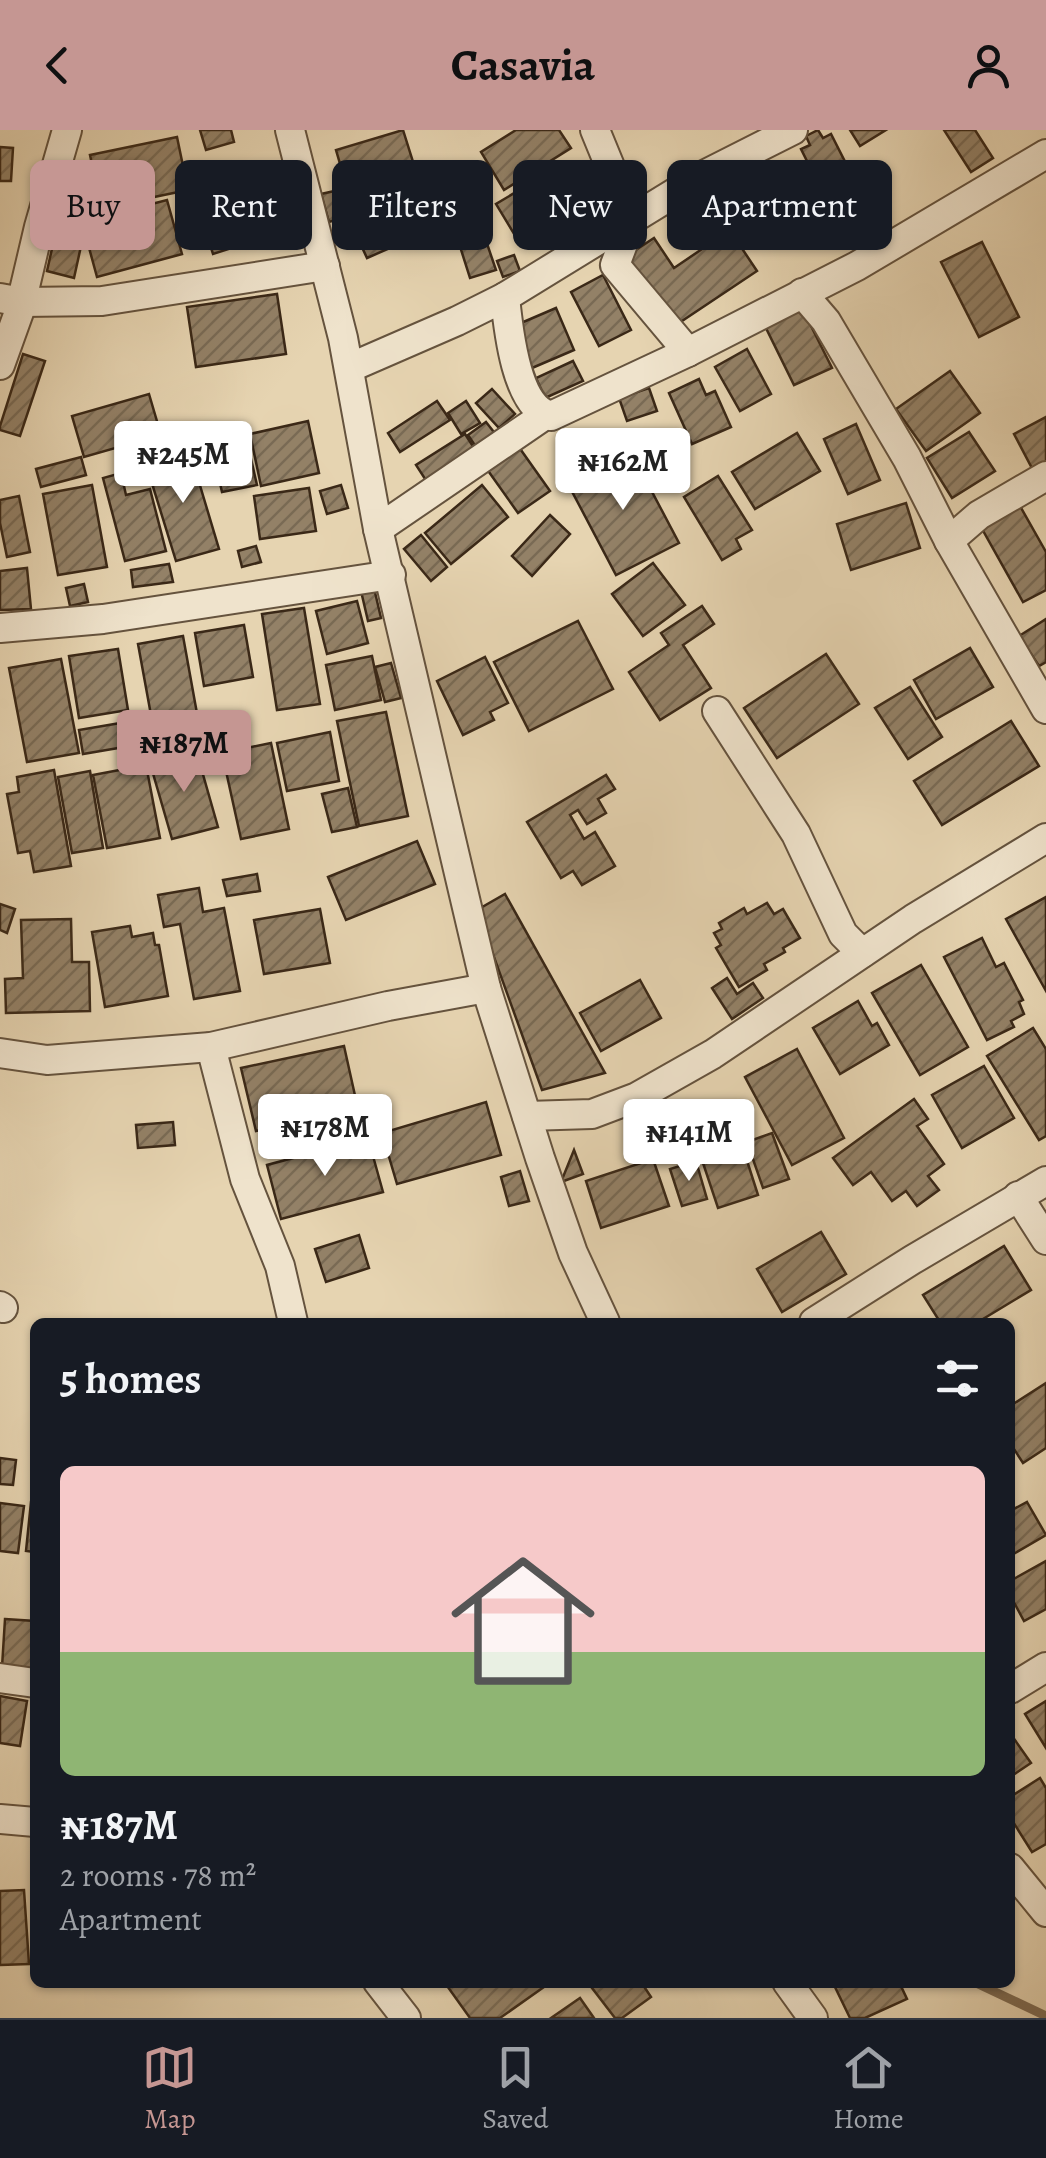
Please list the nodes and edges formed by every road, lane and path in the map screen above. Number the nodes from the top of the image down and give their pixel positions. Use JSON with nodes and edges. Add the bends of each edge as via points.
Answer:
{"nodes":[{"id":1,"x":67,"y":130,"type":"edge"},
{"id":2,"x":290,"y":130,"type":"edge"},
{"id":3,"x":594,"y":130,"type":"edge"},
{"id":4,"x":792,"y":130,"type":"edge"},
{"id":5,"x":1046,"y":154,"type":"edge"},
{"id":6,"x":607,"y":160,"type":"edge"},
{"id":7,"x":647,"y":211,"type":"edge"},
{"id":8,"x":582,"y":250,"type":"edge"},
{"id":9,"x":621,"y":250,"type":"edge"},
{"id":10,"x":325,"y":266,"type":"junction"},
{"id":11,"x":802,"y":293,"type":"junction"},
{"id":12,"x":504,"y":297,"type":"junction"},
{"id":13,"x":11,"y":300,"type":"edge"},
{"id":14,"x":688,"y":352,"type":"junction"},
{"id":15,"x":0,"y":365,"type":"edge"},
{"id":16,"x":349,"y":368,"type":"junction"},
{"id":17,"x":544,"y":415,"type":"junction"},
{"id":18,"x":1046,"y":476,"type":"edge"},
{"id":19,"x":378,"y":529,"type":"junction"},
{"id":20,"x":948,"y":541,"type":"junction"},
{"id":21,"x":391,"y":575,"type":"junction"},
{"id":22,"x":0,"y":628,"type":"edge"},
{"id":23,"x":1046,"y":709,"type":"edge"},
{"id":24,"x":718,"y":711,"type":"dead end"},
{"id":25,"x":1046,"y":838,"type":"edge"},
{"id":26,"x":862,"y":953,"type":"junction"},
{"id":27,"x":486,"y":988,"type":"junction"},
{"id":28,"x":211,"y":1047,"type":"junction"},
{"id":29,"x":0,"y":1053,"type":"edge"},
{"id":30,"x":527,"y":1116,"type":"junction"},
{"id":31,"x":1046,"y":1181,"type":"edge"},
{"id":32,"x":1018,"y":1196,"type":"junction"},
{"id":33,"x":1046,"y":1240,"type":"edge"},
{"id":34,"x":291,"y":1318,"type":"edge"},
{"id":35,"x":603,"y":1318,"type":"edge"},
{"id":36,"x":820,"y":1318,"type":"edge"},
{"id":37,"x":1046,"y":1667,"type":"edge"},
{"id":38,"x":0,"y":1678,"type":"edge"},
{"id":39,"x":30,"y":1682,"type":"edge"},
{"id":40,"x":1015,"y":1686,"type":"edge"},
{"id":41,"x":0,"y":1818,"type":"edge"},
{"id":42,"x":30,"y":1821,"type":"edge"},
{"id":43,"x":1015,"y":1874,"type":"edge"},
{"id":44,"x":1046,"y":1912,"type":"edge"},
{"id":45,"x":383,"y":1988,"type":"edge"},
{"id":46,"x":792,"y":1988,"type":"edge"},
{"id":47,"x":406,"y":2018,"type":"edge"},
{"id":48,"x":813,"y":2018,"type":"edge"}],
"edges":[{"from":1,"to":13,"type":"street"},
{"from":2,"to":10,"type":"street"},
{"from":3,"to":6,"type":"street"},
{"from":4,"to":7,"type":"street"},
{"from":5,"to":11,"type":"street"},
{"from":8,"to":12,"type":"street"},
{"from":9,"to":14,"type":"street","via":[[615,265]]},
{"from":10,"to":13,"type":"street","via":[[102,301]]},
{"from":10,"to":16,"type":"street"},
{"from":11,"to":14,"type":"street"},
{"from":11,"to":20,"type":"street","via":[[826,321],[907,458]]},
{"from":12,"to":16,"type":"street"},
{"from":12,"to":17,"type":"street","via":[[522,382]]},
{"from":13,"to":15,"type":"street"},
{"from":14,"to":17,"type":"street"},
{"from":16,"to":19,"type":"street"},
{"from":17,"to":19,"type":"street"},
{"from":18,"to":20,"type":"street","via":[[978,515]]},
{"from":19,"to":21,"type":"street"},
{"from":20,"to":23,"type":"street"},
{"from":21,"to":22,"type":"street"},
{"from":21,"to":27,"type":"street"},
{"from":24,"to":26,"type":"street","via":[[796,834],[843,934]]},
{"from":25,"to":26,"type":"street"},
{"from":26,"to":30,"type":"street","via":[[713,1054],[636,1097],[592,1114]]},
{"from":27,"to":28,"type":"street"},
{"from":27,"to":30,"type":"street"},
{"from":28,"to":29,"type":"street","via":[[47,1060]]},
{"from":28,"to":34,"type":"street"},
{"from":30,"to":35,"type":"street"},
{"from":31,"to":32,"type":"street"},
{"from":32,"to":33,"type":"street"},
{"from":32,"to":36,"type":"street"},
{"from":37,"to":40,"type":"street"},
{"from":38,"to":39,"type":"street"},
{"from":41,"to":42,"type":"street"},
{"from":43,"to":44,"type":"street"},
{"from":45,"to":47,"type":"street"},
{"from":46,"to":48,"type":"street"}]}
